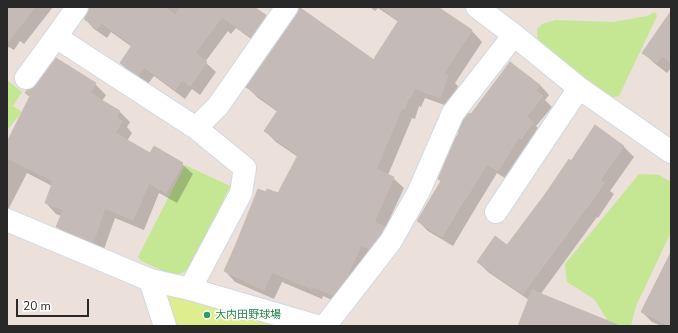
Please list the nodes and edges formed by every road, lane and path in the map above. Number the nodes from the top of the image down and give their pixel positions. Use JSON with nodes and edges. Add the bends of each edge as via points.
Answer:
{"nodes":[{"id":1,"x":77,"y":7,"type":"edge"},
{"id":2,"x":287,"y":7,"type":"edge"},
{"id":3,"x":477,"y":7,"type":"edge"},
{"id":4,"x":514,"y":35,"type":"junction"},
{"id":5,"x":56,"y":36,"type":"junction"},
{"id":6,"x":26,"y":78,"type":"dead end"},
{"id":7,"x":579,"y":88,"type":"junction"},
{"id":8,"x":196,"y":128,"type":"junction"},
{"id":9,"x":671,"y":152,"type":"edge"},
{"id":10,"x":496,"y":212,"type":"dead end"},
{"id":11,"x":7,"y":220,"type":"edge"},
{"id":12,"x":150,"y":280,"type":"junction"},
{"id":13,"x":190,"y":289,"type":"junction"},
{"id":14,"x":165,"y":326,"type":"edge"},
{"id":15,"x":317,"y":326,"type":"edge"},
{"id":16,"x":325,"y":326,"type":"edge"}],
"edges":[{"from":1,"to":5,"type":"street"},
{"from":2,"to":8,"type":"street","via":[[218,106]]},
{"from":3,"to":4,"type":"street"},
{"from":4,"to":7,"type":"street"},
{"from":4,"to":16,"type":"street","via":[[453,113],[419,191],[391,241]]},
{"from":5,"to":6,"type":"street"},
{"from":5,"to":8,"type":"street"},
{"from":7,"to":9,"type":"street"},
{"from":7,"to":10,"type":"street"},
{"from":8,"to":13,"type":"street","via":[[245,168],[242,193]]},
{"from":11,"to":12,"type":"street"},
{"from":12,"to":13,"type":"street"},
{"from":12,"to":14,"type":"street"},
{"from":13,"to":15,"type":"street"}]}
